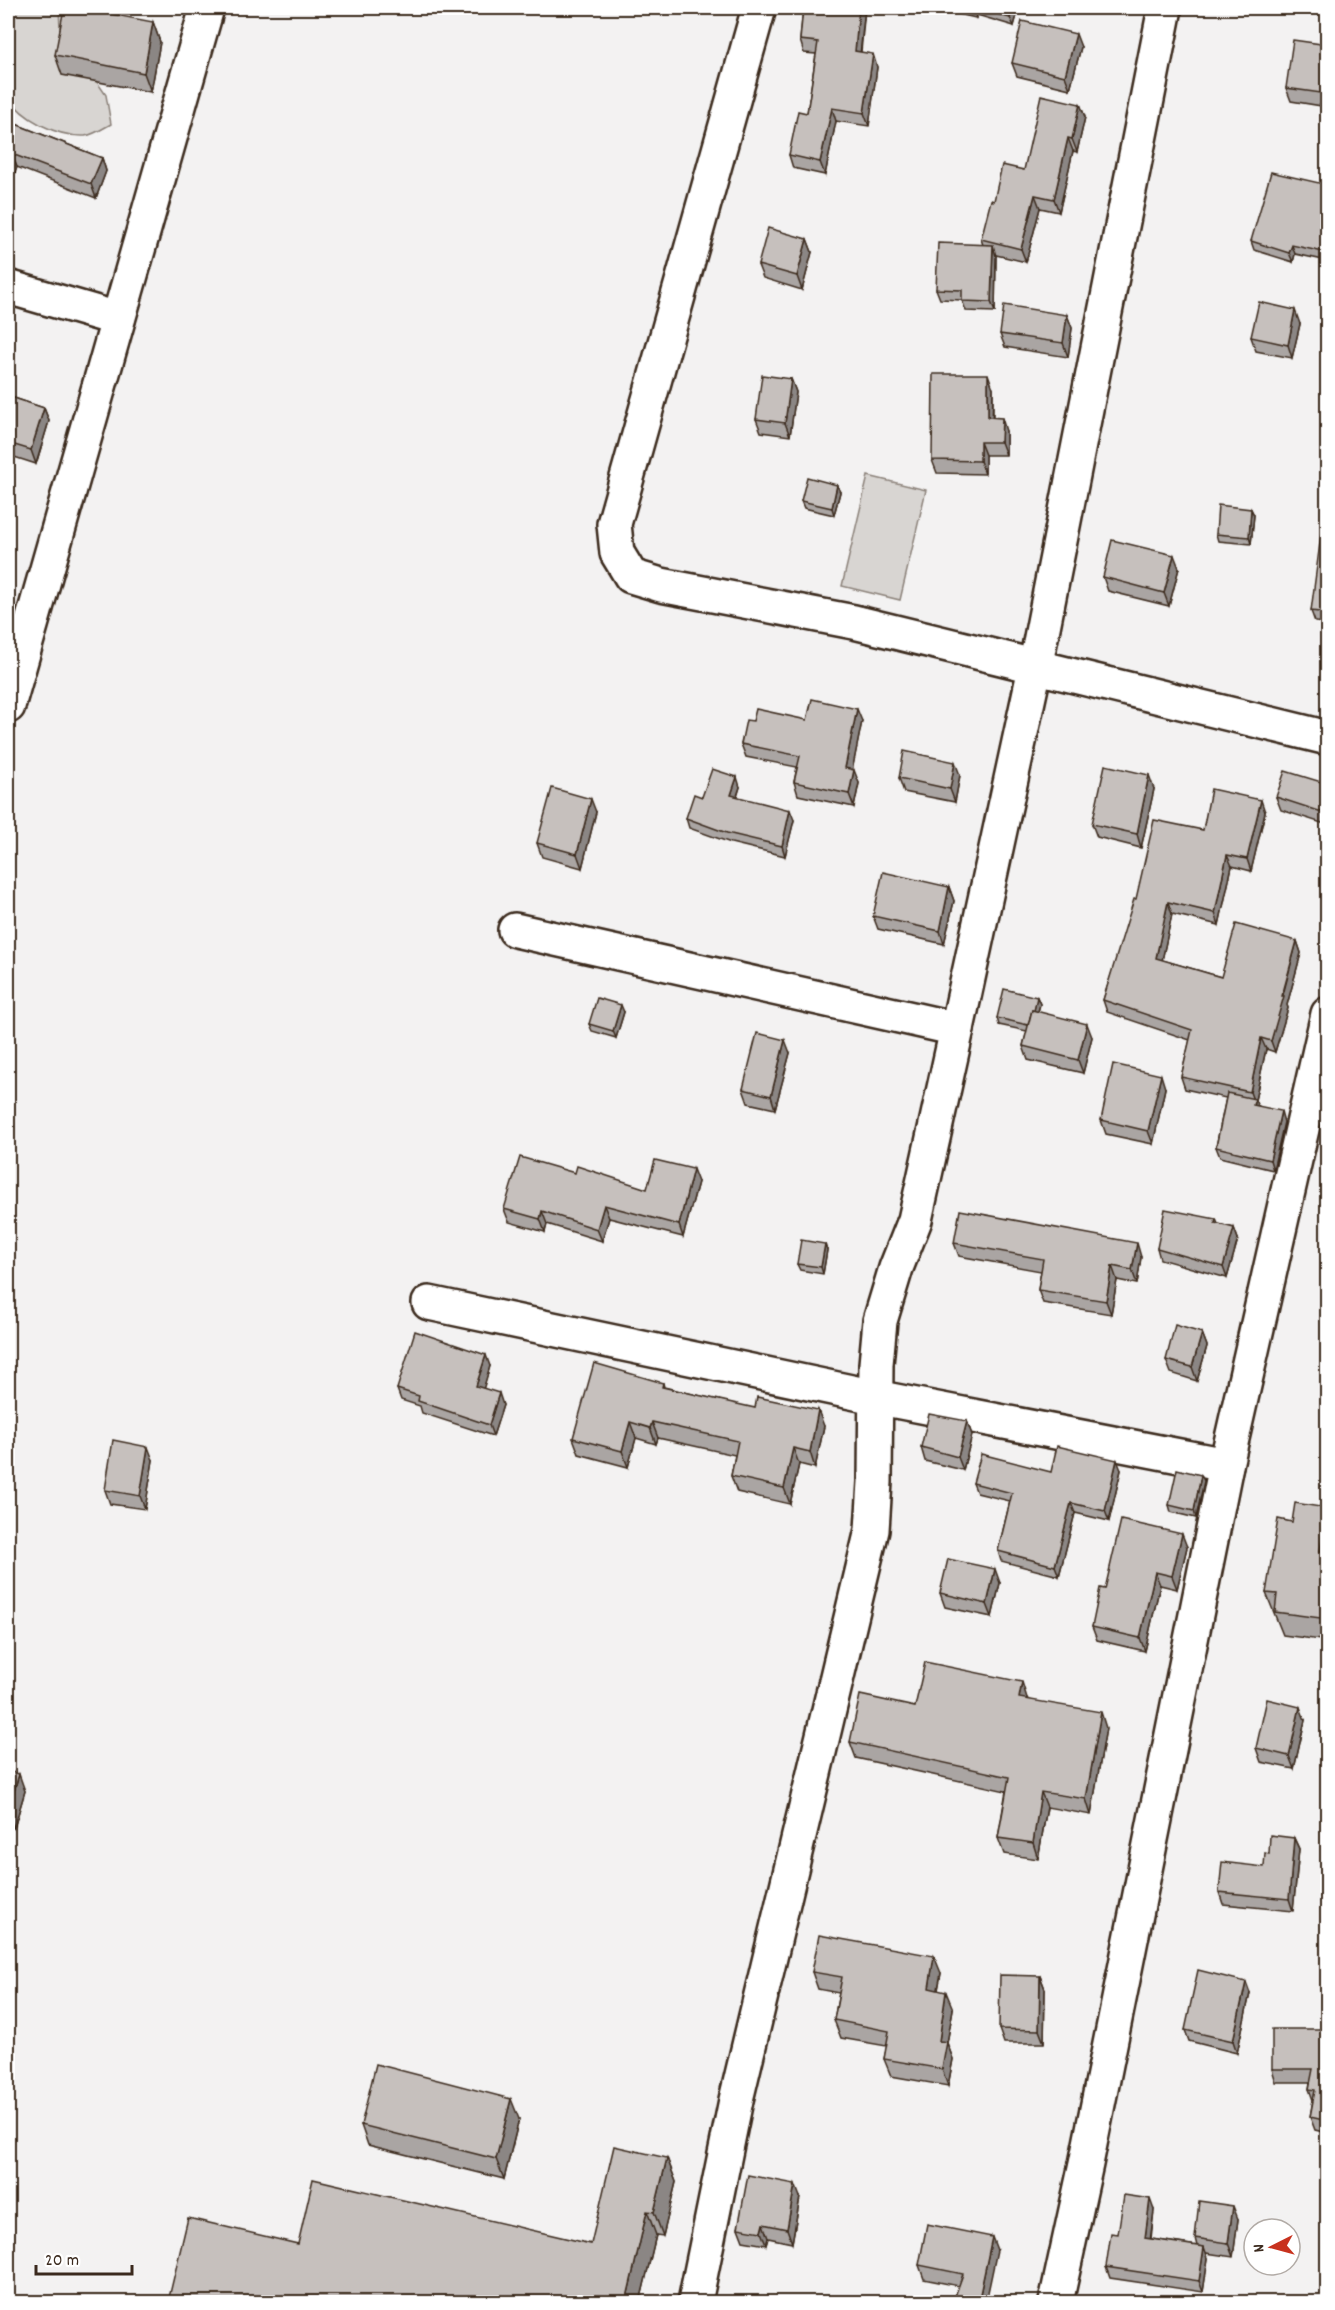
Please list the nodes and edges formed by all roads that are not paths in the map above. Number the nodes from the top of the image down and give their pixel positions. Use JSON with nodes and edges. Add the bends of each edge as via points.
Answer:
{"nodes":[{"id":1,"x":207,"y":8,"type":"edge"},
{"id":2,"x":759,"y":8,"type":"edge"},
{"id":3,"x":1163,"y":8,"type":"edge"},
{"id":4,"x":8,"y":287,"type":"edge"},
{"id":5,"x":118,"y":319,"type":"junction"},
{"id":6,"x":1035,"y":668,"type":"junction"},
{"id":7,"x":12,"y":673,"type":"edge"},
{"id":8,"x":8,"y":706,"type":"edge"},
{"id":9,"x":1328,"y":738,"type":"edge"},
{"id":10,"x":514,"y":930,"type":"dead end"},
{"id":11,"x":1328,"y":1014,"type":"edge"},
{"id":12,"x":957,"y":1029,"type":"junction"},
{"id":13,"x":429,"y":1303,"type":"dead end"},
{"id":14,"x":875,"y":1397,"type":"junction"},
{"id":15,"x":1226,"y":1465,"type":"junction"},
{"id":16,"x":695,"y":2302,"type":"edge"},
{"id":17,"x":1056,"y":2302,"type":"edge"}],
"edges":[{"from":1,"to":5,"type":"street"},
{"from":2,"to":6,"type":"street","via":[[614,524],[617,553],[631,576],[661,585],[854,622]]},
{"from":3,"to":6,"type":"street"},
{"from":4,"to":5,"type":"street"},
{"from":5,"to":7,"type":"street"},
{"from":6,"to":9,"type":"street"},
{"from":6,"to":12,"type":"street"},
{"from":7,"to":8,"type":"street"},
{"from":10,"to":12,"type":"street"},
{"from":11,"to":15,"type":"street"},
{"from":12,"to":14,"type":"street","via":[[915,1220],[880,1321]]},
{"from":13,"to":14,"type":"street"},
{"from":14,"to":15,"type":"street"},
{"from":14,"to":16,"type":"street","via":[[872,1530],[736,2100]]},
{"from":15,"to":17,"type":"street"}]}
